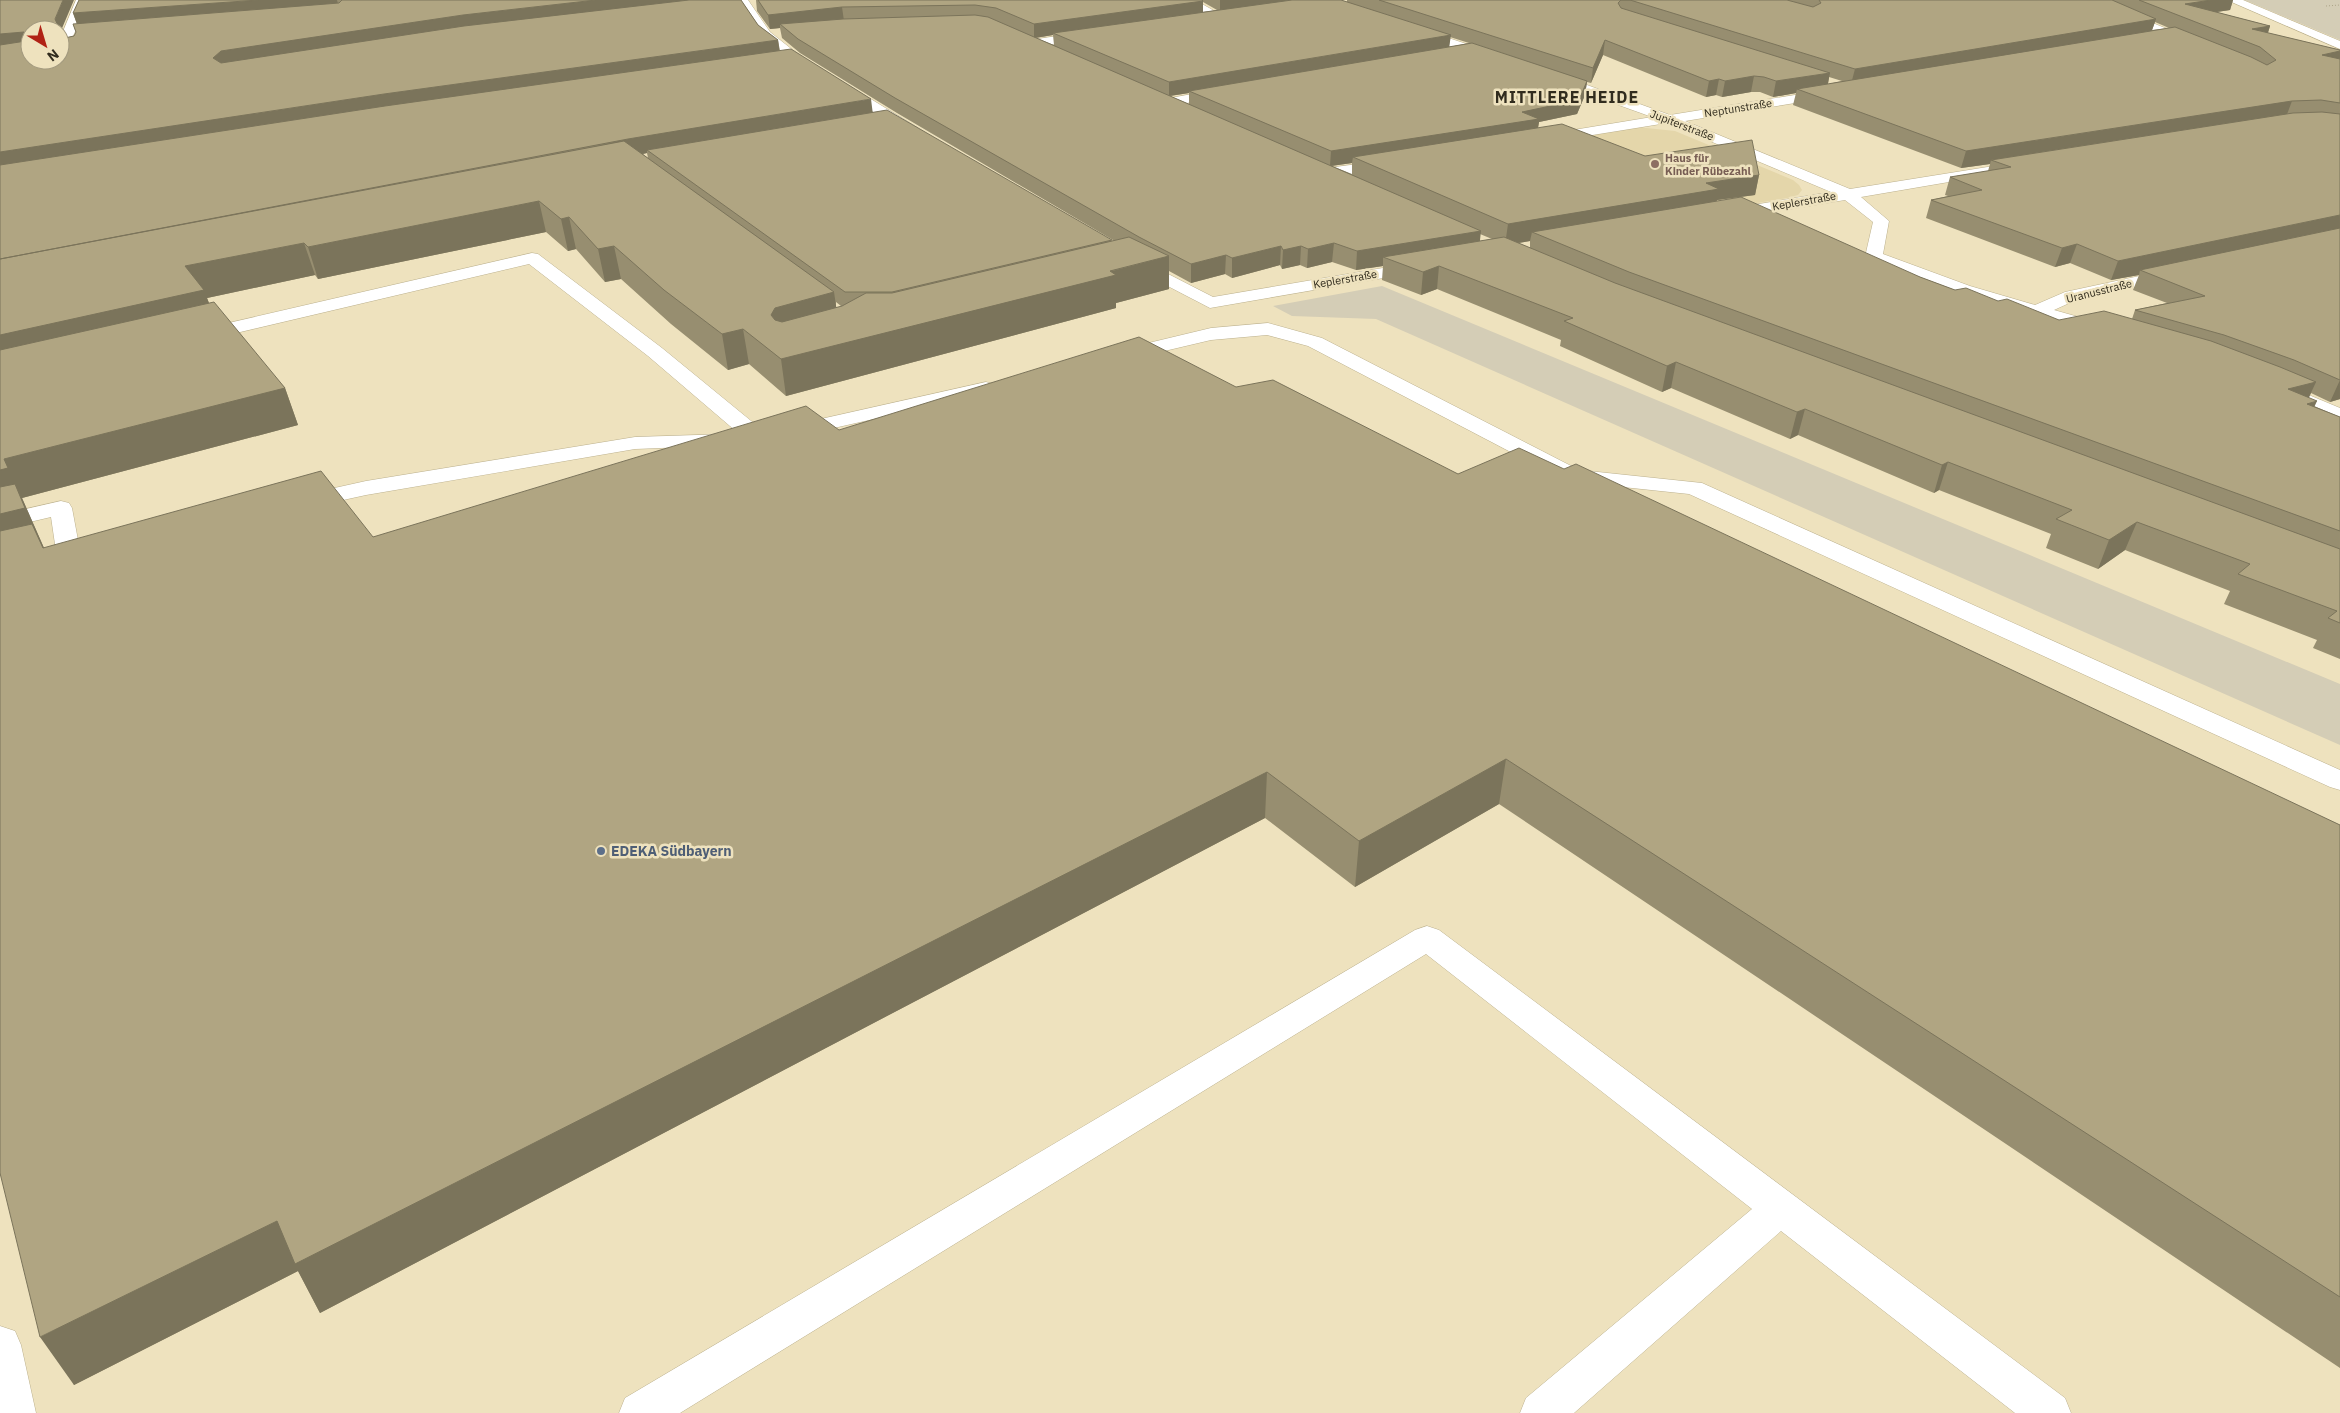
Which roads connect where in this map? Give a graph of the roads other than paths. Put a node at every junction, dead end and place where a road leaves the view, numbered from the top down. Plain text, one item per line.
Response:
1 (1187, 0) edge
2 (2086, 0) edge
3 (2233, 0) edge
4 (80, 3) edge
5 (745, 3) edge
6 (96, 5) edge
7 (1200, 20) edge
8 (1400, 26) edge
9 (785, 33) edge
10 (1106, 33) edge
11 (766, 35) junction
12 (2171, 36) junction
13 (1015, 37) edge
14 (2143, 41) edge
15 (1030, 44) junction
16 (2340, 45) edge
17 (74, 47) edge
18 (1474, 50) junction
19 (2206, 50) edge
20 (1058, 55) edge
21 (1445, 55) edge
22 (795, 58) junction
23 (775, 60) edge
24 (1501, 60) edge
25 (1538, 72) edge
26 (1824, 82) edge
27 (1242, 90) edge
28 (1192, 114) edge
29 (891, 118) junction
30 (1669, 119) junction
31 (871, 121) edge
32 (924, 137) edge
33 (1532, 141) edge
34 (1406, 161) edge
35 (2042, 162) edge
36 (1354, 185) edge
37 (1846, 193) junction
38 (1756, 209) junction
39 (1717, 216) edge
40 (1783, 220) edge
41 (1856, 250) edge
42 (1874, 257) junction
43 (1126, 260) edge
44 (1434, 264) edge
45 (2186, 271) edge
46 (2036, 312) junction
47 (2121, 335) edge
48 (184, 339) edge
49 (1100, 360) edge
50 (1003, 384) edge
51 (2268, 384) edge
52 (2340, 416) edge
53 (759, 439) junction
54 (279, 506) edge
55 (0, 522) edge
56 (68, 551) edge
57 (2340, 781) edge
58 (1782, 1207) junction
59 (0, 1345) edge
60 (14, 1413) edge
61 (641, 1413) edge
62 (1542, 1413) edge
63 (2049, 1413) edge

1 - 7 street
2 - 12 street
3 - 16 street
4 - 6 street
4 - 17 street
5 - 11 street
8 - 18 street
9 - 11 street
10 - 15 street
11 - 22 street
12 - 14 street
12 - 19 street
13 - 15 street
15 - 20 street
18 - 21 street
18 - 24 street
22 - 23 street
22 - 29 street
25 - 30 street, Jupiterstraße
26 - 30 street, Neptunstraße
27 - 28 street
29 - 31 street
29 - 32 street
30 - 33 street, Neptunstraße
30 - 37 street, Jupiterstraße
34 - 36 street
35 - 37 street, Keplerstraße
37 - 38 street, Keplerstraße
37 - 42 street, Jupiterstraße
38 - 39 street, Keplerstraße
38 - 40 street
41 - 42 street
42 - 46 street
43 - 44 street, Keplerstraße
45 - 46 street, Uranusstraße
46 - 47 street
48 - 53 street
49 - 57 street
50 - 53 street
51 - 52 street
53 - 54 street
55 - 56 street
58 - 61 street
58 - 62 street
58 - 63 street
59 - 60 street

